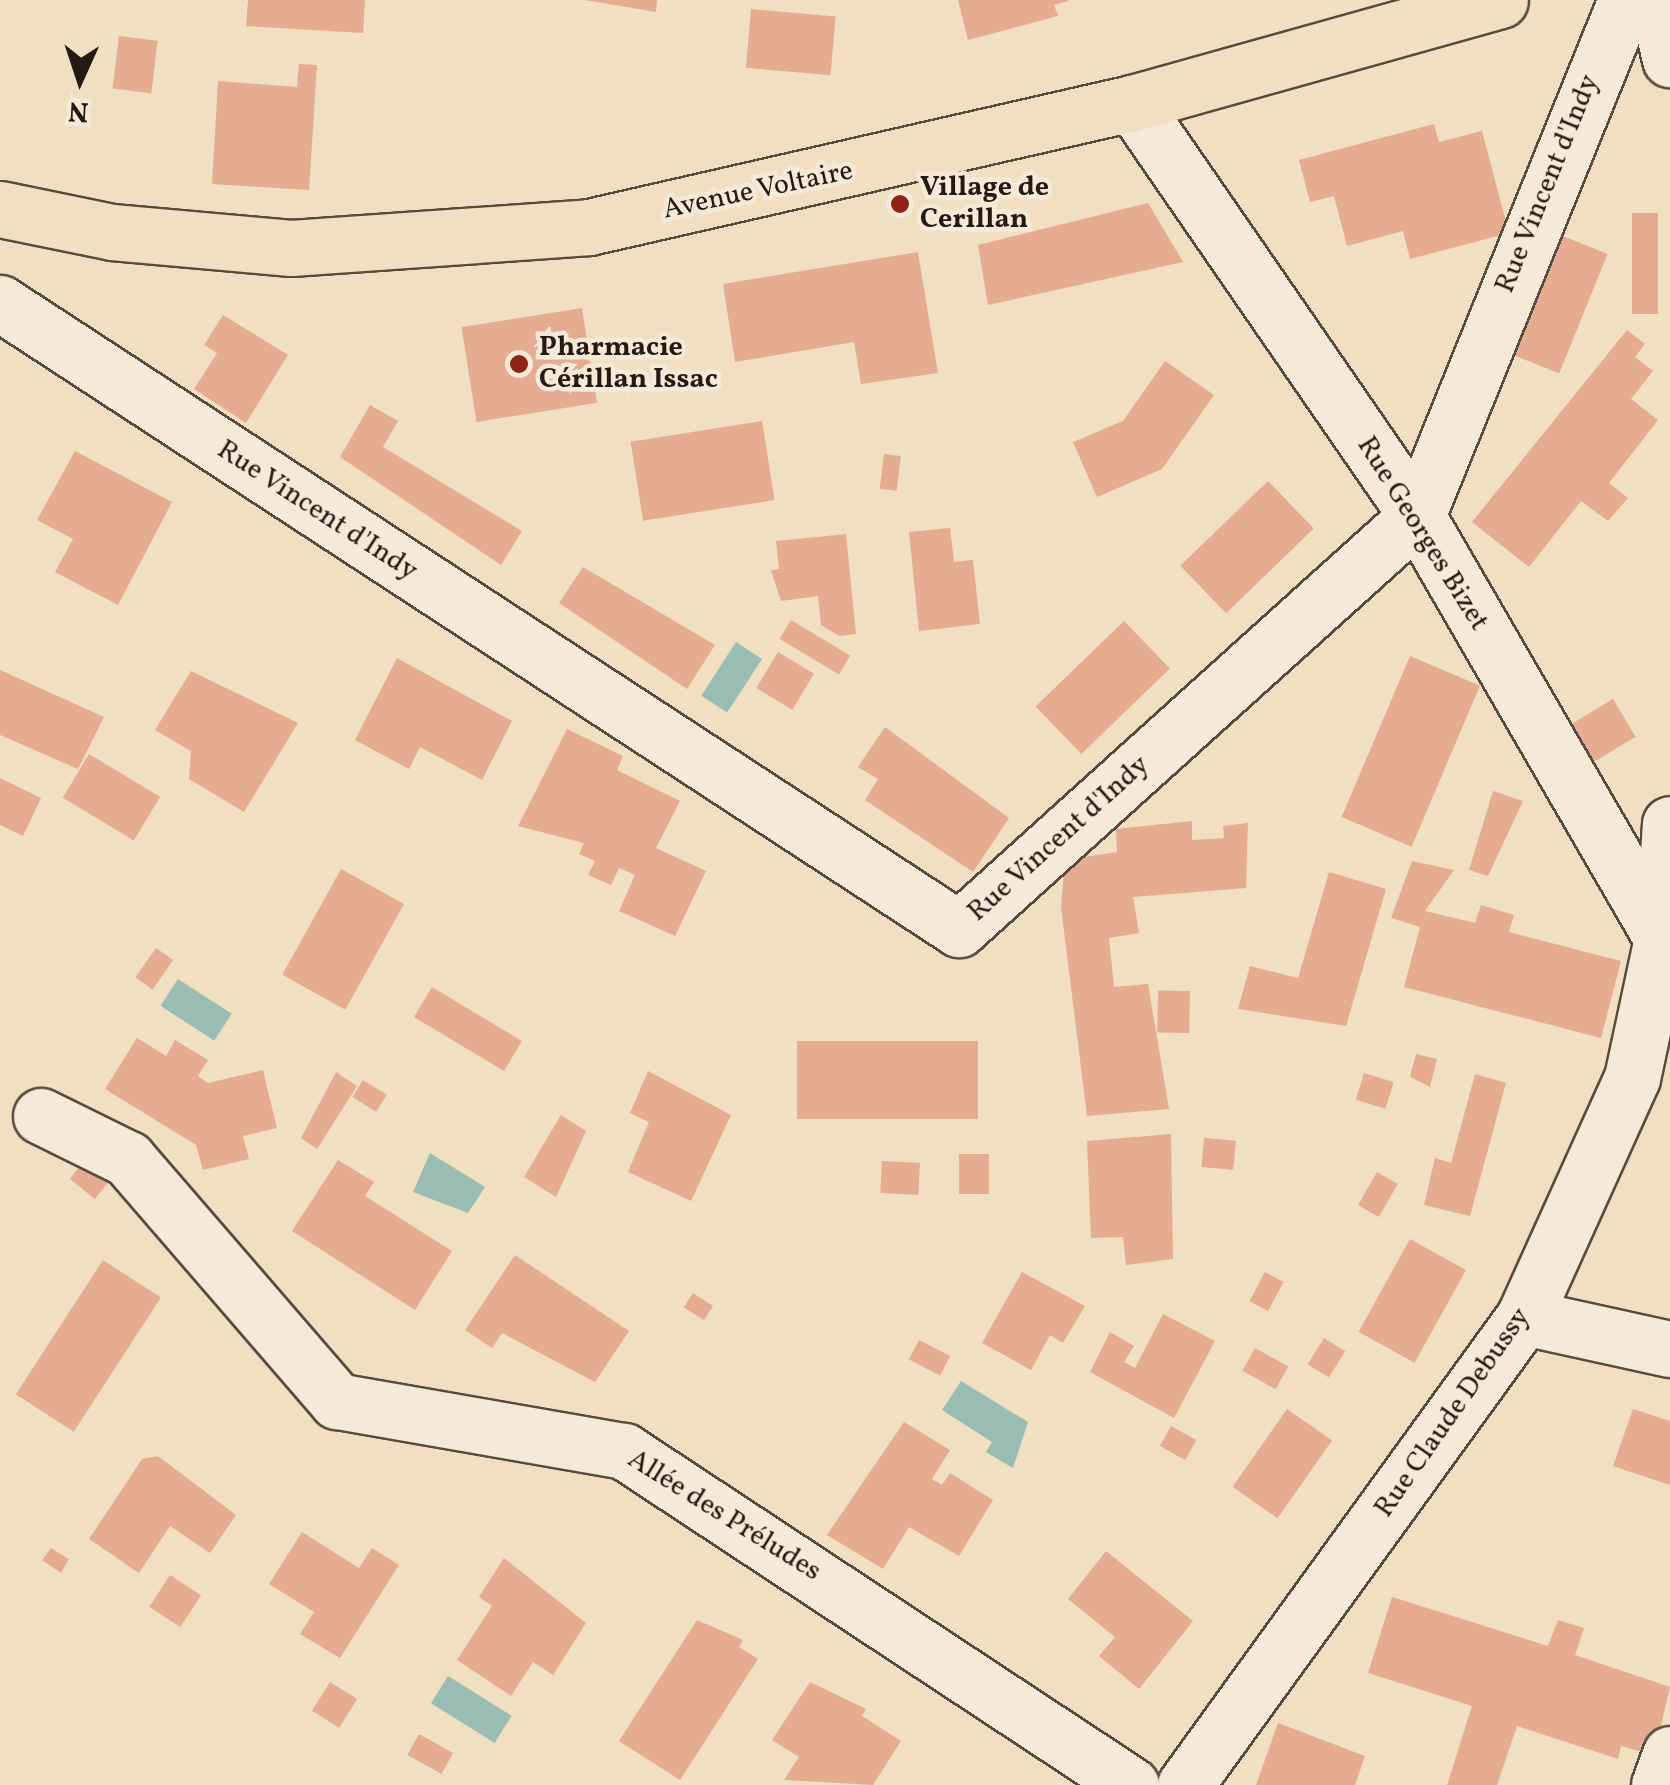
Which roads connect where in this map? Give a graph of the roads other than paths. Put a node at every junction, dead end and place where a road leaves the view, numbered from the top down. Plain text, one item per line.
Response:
1 (1500, 0) edge
2 (1626, 0) edge
3 (1656, 0) edge
4 (1670, 58) edge
5 (1132, 104) junction
6 (0, 210) edge
7 (0, 303) edge
8 (1416, 516) junction
9 (1670, 824) edge
10 (1666, 960) edge
11 (41, 1116) dead end
12 (1524, 1317) junction
13 (1670, 1349) edge
14 (1670, 1754) edge
15 (1131, 1785) edge
16 (1185, 1785) edge
17 (1659, 1785) edge

1 - 5 main road, Avenue Voltaire
2 - 8 street, Rue Vincent d'Indy
3 - 4 street
5 - 6 main road, Avenue Voltaire
5 - 8 street, Rue Georges Bizet
7 - 8 street, Rue Vincent d'Indy
8 - 10 street, Rue Georges Bizet
9 - 10 street, Rue Claude Debussy
10 - 12 street, Rue Claude Debussy
11 - 15 street, Allée des Préludes
12 - 13 street
12 - 16 street, Rue Claude Debussy
14 - 17 street

